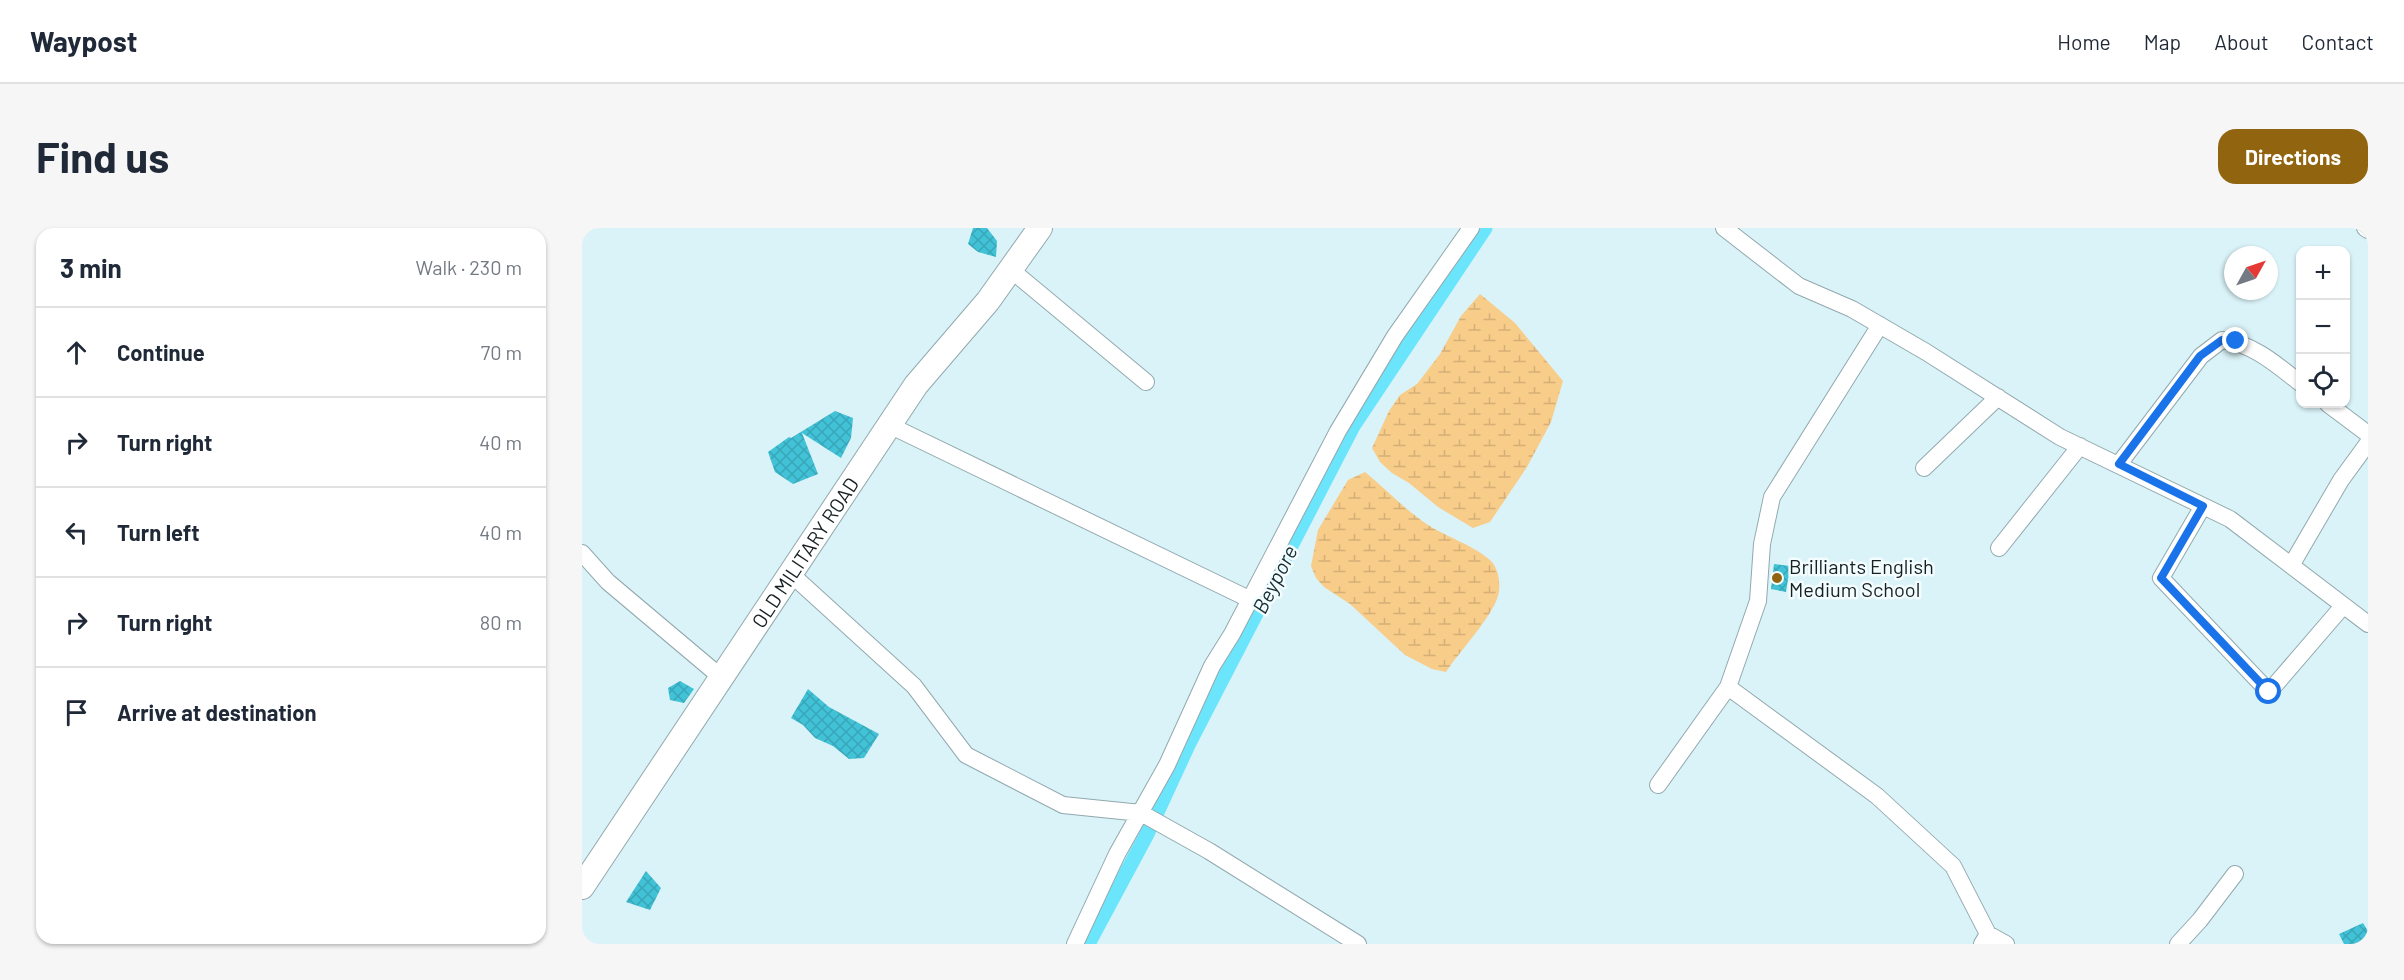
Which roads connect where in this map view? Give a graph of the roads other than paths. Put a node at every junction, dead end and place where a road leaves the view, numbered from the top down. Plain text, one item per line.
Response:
1 (1040, 228) edge
2 (1471, 228) edge
3 (1724, 228) edge
4 (1010, 269) junction
5 (1880, 325) junction
6 (2296, 379) edge
7 (1146, 382) dead end
8 (1998, 396) junction
9 (2333, 408) edge
10 (889, 425) junction
11 (2368, 434) edge
12 (2368, 443) edge
13 (2080, 446) junction
14 (2119, 464) junction
15 (1923, 468) dead end
16 (2203, 506) junction
17 (1999, 548) dead end
18 (582, 553) edge
19 (2292, 564) junction
20 (791, 574) junction
21 (1249, 600) junction
22 (2343, 606) junction
23 (2368, 624) edge
24 (722, 678) junction
25 (1728, 687) junction
26 (1658, 785) dead end
27 (1141, 813) junction
28 (2235, 874) dead end
29 (582, 887) edge
30 (1985, 939) edge
31 (1075, 944) edge
32 (1358, 944) edge
33 (2006, 944) edge
34 (2178, 944) edge

1 - 4 main road, OLD MILITARY ROAD
2 - 21 street
3 - 5 street
4 - 7 street
4 - 10 main road, OLD MILITARY ROAD
5 - 8 street
5 - 25 street
6 - 14 street
8 - 13 street
8 - 15 street
9 - 11 street
10 - 20 main road, OLD MILITARY ROAD
10 - 21 street
12 - 19 street
13 - 14 street
13 - 17 street
14 - 16 street
16 - 19 street
16 - 22 street
18 - 24 street
19 - 22 street
20 - 24 main road, OLD MILITARY ROAD
20 - 27 street
21 - 27 street
22 - 23 street
24 - 29 main road, OLD MILITARY ROAD
25 - 26 street
25 - 30 street
27 - 31 street
27 - 32 street
28 - 34 street
30 - 33 street

